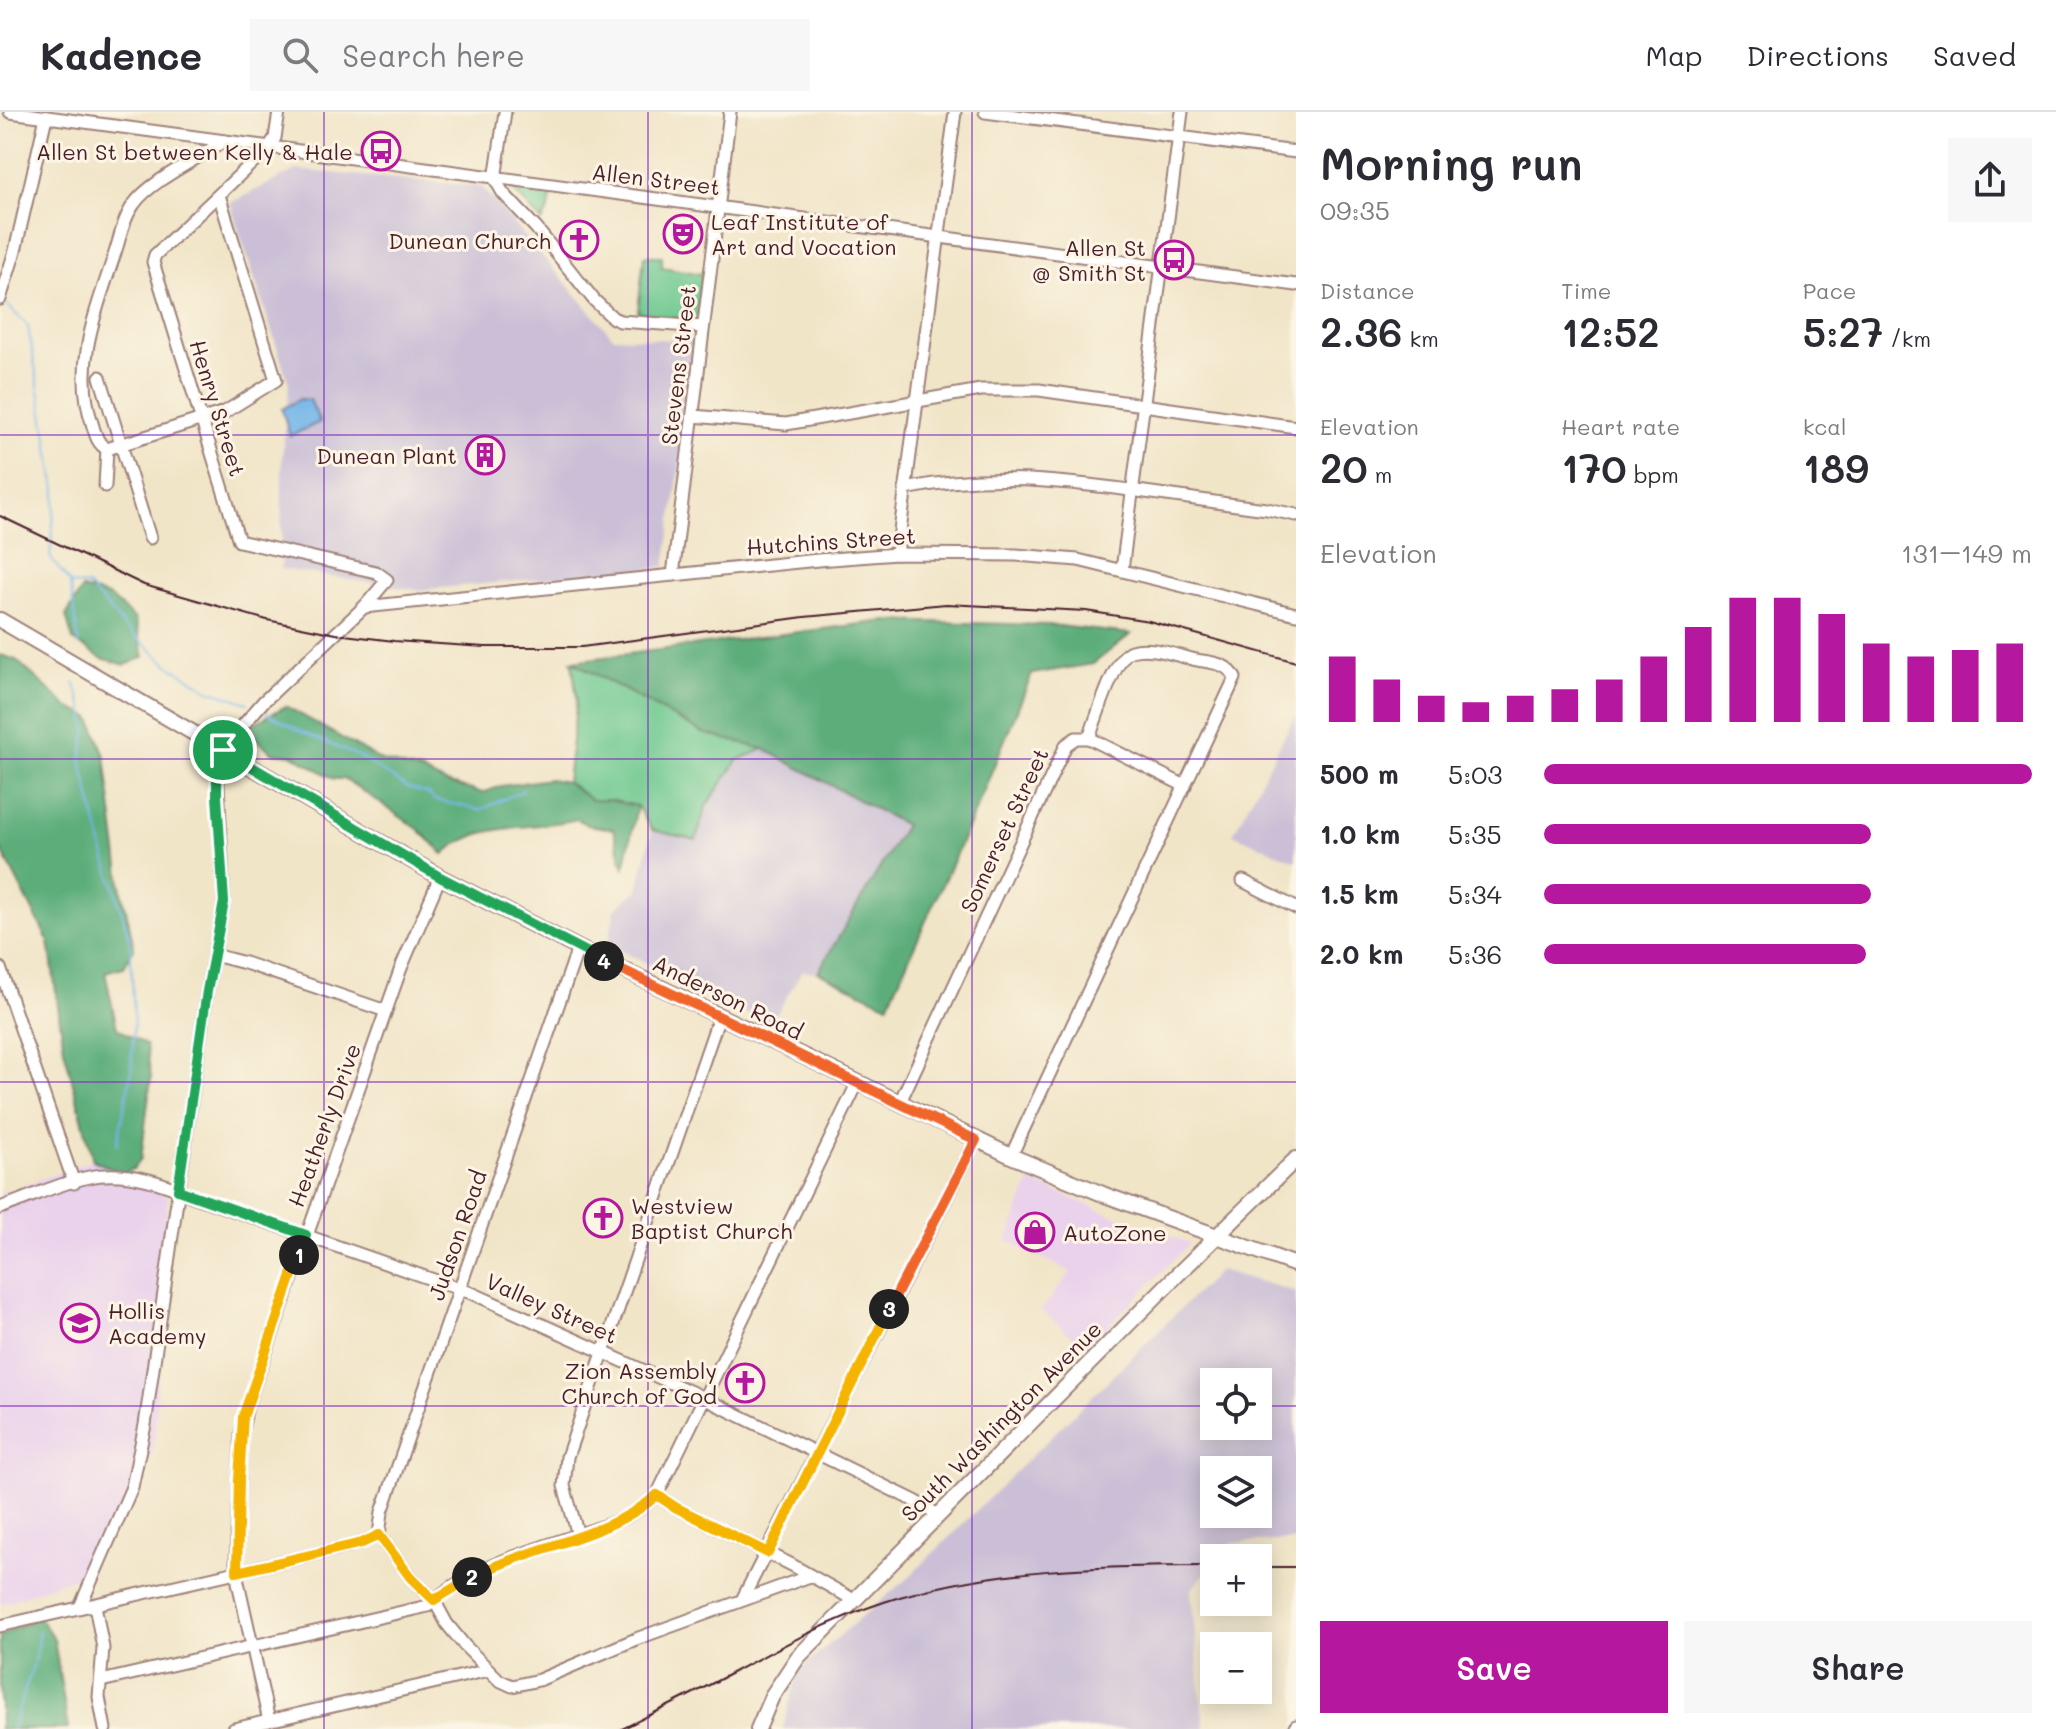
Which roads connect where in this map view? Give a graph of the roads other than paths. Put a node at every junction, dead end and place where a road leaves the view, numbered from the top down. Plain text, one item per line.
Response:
1 (10, 112) edge
2 (279, 112) edge
3 (505, 112) edge
4 (730, 112) edge
5 (955, 112) edge
6 (985, 112) edge
7 (1182, 112) edge
8 (46, 117) junction
9 (1179, 138) junction
10 (224, 141) junction
11 (269, 147) junction
12 (1296, 152) edge
13 (495, 179) junction
14 (219, 195) junction
15 (718, 207) junction
16 (938, 237) junction
17 (1162, 267) junction
18 (1296, 285) edge
19 (0, 299) edge
20 (703, 327) junction
21 (100, 377) dead end
22 (917, 401) junction
23 (1144, 404) junction
24 (693, 416) junction
25 (201, 419) junction
26 (1296, 427) edge
27 (122, 445) junction
28 (107, 449) junction
29 (105, 486) dead end
30 (905, 489) junction
31 (1132, 491) junction
32 (1296, 515) edge
33 (150, 538) dead end
34 (897, 554) junction
35 (1122, 570) junction
36 (673, 575) junction
37 (364, 607) junction
38 (1296, 614) edge
39 (0, 620) edge
40 (1089, 738) junction
41 (223, 750) junction
42 (1185, 786) junction
43 (440, 877) junction
44 (1243, 881) dead end
45 (1296, 908) edge
46 (578, 948) junction
47 (214, 955) junction
48 (0, 968) edge
49 (386, 1011) junction
50 (719, 1017) junction
51 (857, 1084) junction
52 (899, 1104) junction
53 (976, 1140) junction
54 (1011, 1156) junction
55 (1296, 1159) edge
56 (74, 1183) junction
57 (178, 1190) junction
58 (1, 1207) edge
59 (306, 1235) junction
60 (1217, 1236) junction
61 (1296, 1265) edge
62 (460, 1289) junction
63 (603, 1354) junction
64 (703, 1398) junction
65 (818, 1455) junction
66 (657, 1495) junction
67 (938, 1515) junction
68 (379, 1535) junction
69 (578, 1535) junction
70 (768, 1553) junction
71 (237, 1572) junction
72 (810, 1576) junction
73 (743, 1598) junction
74 (434, 1600) junction
75 (854, 1600) junction
76 (95, 1605) junction
77 (80, 1607) junction
78 (0, 1626) edge
79 (252, 1646) junction
80 (489, 1670) junction
81 (101, 1681) junction
82 (269, 1721) junction
83 (105, 1729) edge
84 (234, 1729) edge
85 (758, 1729) edge

1 - 8 street, Allen Street
2 - 11 street
3 - 13 street
4 - 15 street, Stevens Street
5 - 16 street
6 - 9 street
7 - 9 street
8 - 10 street, Allen Street
8 - 19 street
9 - 12 street
9 - 17 street
10 - 11 street, Allen Street
10 - 28 street
11 - 13 street, Allen Street
11 - 14 street, Henry Street
13 - 15 street, Allen Street
13 - 20 street
14 - 25 street, Henry Street
14 - 25 street
15 - 16 street, Allen Street
15 - 20 street, Stevens Street
16 - 17 street, Allen Street
16 - 22 street
17 - 18 street, Allen Street
17 - 23 street
20 - 24 street, Stevens Street
21 - 27 street
22 - 23 street
22 - 24 street
22 - 30 street
23 - 26 street
23 - 31 street
24 - 36 street, Stevens Street
25 - 27 street
25 - 37 street, Henry Street
27 - 28 street
27 - 33 street
28 - 29 street
30 - 31 street
30 - 34 street
31 - 32 street
31 - 35 street
34 - 35 street, Hutchins Street
34 - 36 street, Hutchins Street
35 - 38 street, Hutchins Street
36 - 37 street, Hutchins Street
37 - 41 street
39 - 41 main road, Anderson Road
40 - 42 street
40 - 42 street
40 - 52 street, Somerset Street
41 - 43 main road, Anderson Road
41 - 47 street
42 - 54 street
43 - 46 main road, Anderson Road
43 - 49 street, Heatherly Drive
44 - 45 street
46 - 50 main road, Anderson Road
46 - 62 street, Judson Road
47 - 49 street
47 - 57 street
48 - 56 street
49 - 59 street, Heatherly Drive
50 - 51 main road, Anderson Road
50 - 63 street
51 - 52 main road, Anderson Road
51 - 64 street
52 - 53 main road, Anderson Road
53 - 54 main road, Anderson Road
53 - 65 street
54 - 60 main road, Anderson Road
55 - 60 main road, South Washington Avenue
56 - 57 street, Valley Street
56 - 58 street, Valley Street
57 - 59 street, Valley Street
57 - 77 street
59 - 62 street, Valley Street
59 - 71 street, Heatherly Drive
60 - 61 main road, Anderson Road
60 - 67 main road, South Washington Avenue
62 - 63 street, Valley Street
62 - 68 street, Judson Road
63 - 64 street, Valley Street
63 - 69 street
64 - 65 street, Valley Street
64 - 66 street
65 - 67 street, Valley Street
65 - 70 street
66 - 69 street
66 - 70 street
67 - 75 main road, South Washington Avenue
68 - 71 street
68 - 74 street
69 - 74 street
70 - 72 street
70 - 73 street
71 - 76 street
71 - 79 street, Heatherly Drive
72 - 73 street
72 - 75 street
73 - 80 street
74 - 79 street
74 - 80 street
75 - 85 main road, South Washington Avenue
76 - 77 street
76 - 81 street
77 - 78 street
79 - 81 street
79 - 82 street, Heatherly Drive
80 - 82 street
81 - 83 street
82 - 84 street

